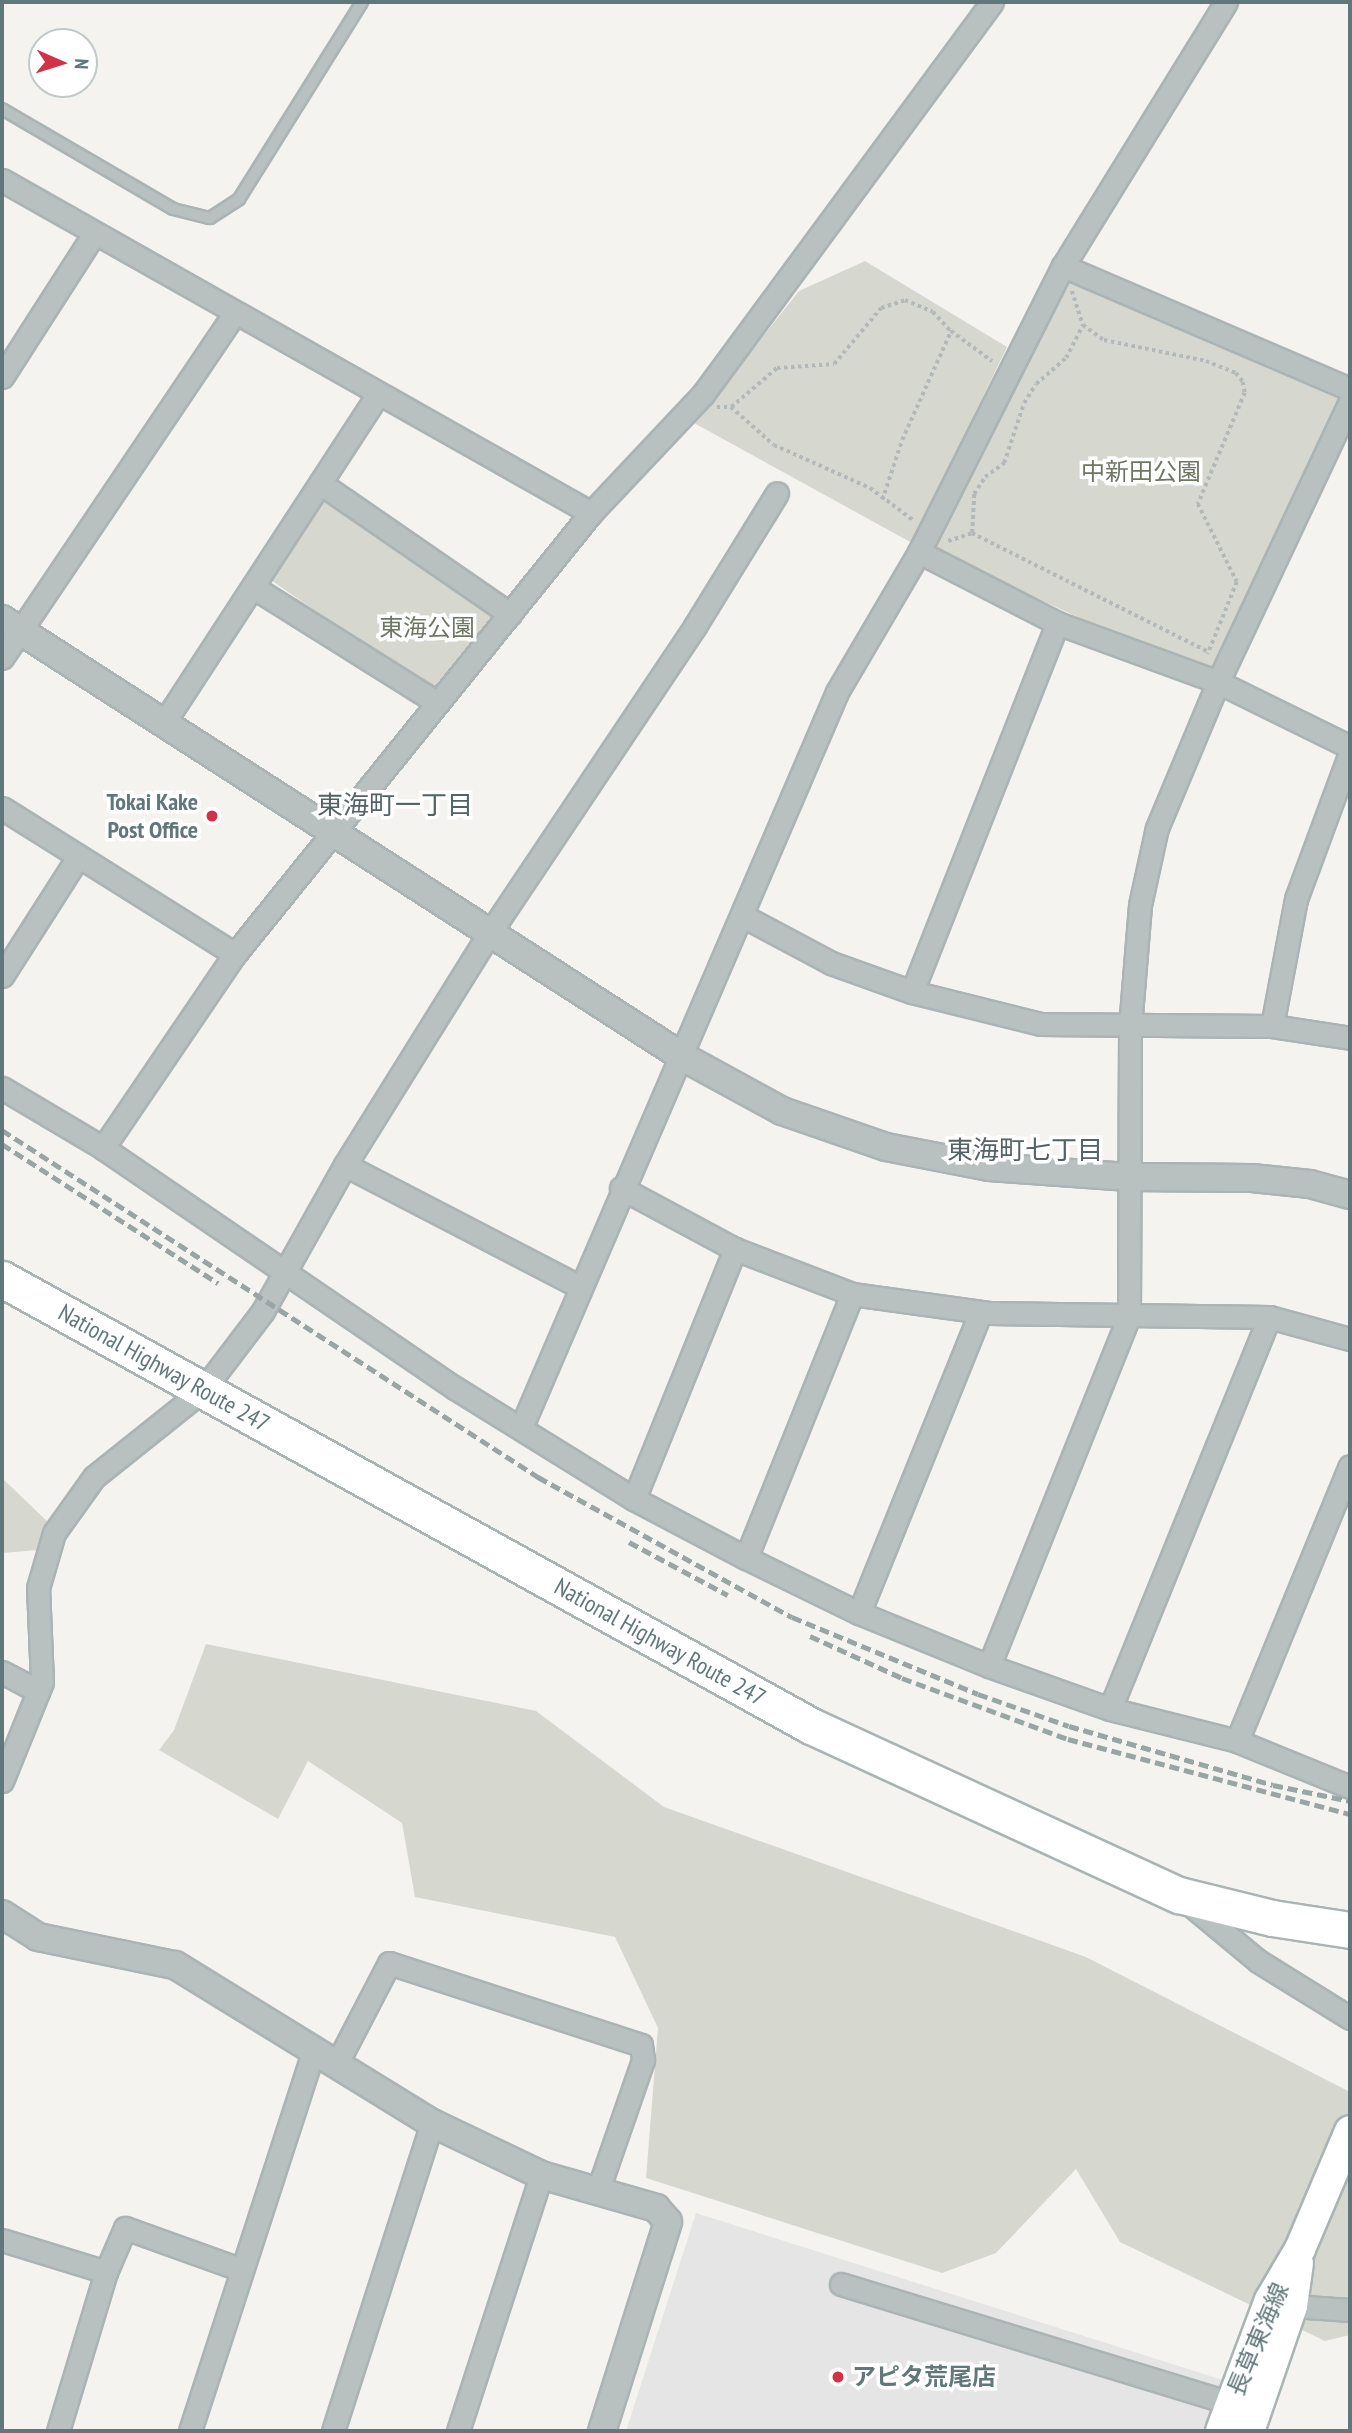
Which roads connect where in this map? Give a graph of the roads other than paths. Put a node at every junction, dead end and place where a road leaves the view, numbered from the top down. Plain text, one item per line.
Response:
1 (362, 2) edge
2 (992, 2) edge
3 (1226, 2) edge
4 (2, 109) edge
5 (2, 180) edge
6 (93, 234) junction
7 (1063, 266) junction
8 (234, 314) junction
9 (2, 377) edge
10 (1350, 389) edge
11 (378, 394) junction
12 (1350, 402) edge
13 (320, 484) junction
14 (777, 493) dead end
15 (591, 513) junction
16 (919, 552) junction
17 (253, 587) junction
18 (510, 614) junction
19 (1057, 624) junction
20 (11, 625) edge
21 (2, 659) edge
22 (1218, 682) junction
23 (438, 702) junction
24 (163, 724) junction
25 (1350, 747) edge
26 (1350, 753) edge
27 (2, 808) edge
28 (331, 833) junction
29 (78, 857) junction
30 (743, 916) junction
31 (489, 934) junction
32 (235, 954) junction
33 (2, 976) edge
34 (912, 992) junction
35 (1272, 1026) junction
36 (1130, 1027) junction
37 (1350, 1038) edge
38 (683, 1057) junction
39 (2, 1088) edge
40 (103, 1148) junction
41 (345, 1165) junction
42 (1129, 1177) junction
43 (621, 1188) junction
44 (1350, 1195) edge
45 (735, 1249) junction
46 (282, 1271) junction
47 (2, 1279) edge
48 (580, 1287) junction
49 (852, 1294) junction
50 (980, 1313) junction
51 (1129, 1315) junction
52 (1269, 1317) junction
53 (1350, 1339) edge
54 (203, 1390) junction
55 (521, 1428) junction
56 (1350, 1466) edge
57 (634, 1499) junction
58 (746, 1558) junction
59 (859, 1613) junction
60 (989, 1666) junction
61 (2, 1672) edge
62 (38, 1691) junction
63 (1110, 1709) junction
64 (1237, 1741) junction
65 (2, 1781) edge
66 (1350, 1787) edge
67 (1178, 1895) junction
68 (2, 1916) edge
69 (1350, 1930) edge
70 (1350, 2018) edge
71 (313, 2052) junction
72 (336, 2065) junction
73 (432, 2123) junction
74 (1350, 2131) edge
75 (541, 2175) junction
76 (598, 2190) junction
77 (2, 2242) edge
78 (1300, 2249) junction
79 (242, 2270) junction
80 (106, 2272) junction
81 (841, 2284) dead end
82 (1292, 2306) junction
83 (1350, 2311) edge
84 (1231, 2403) junction
85 (58, 2431) edge
86 (190, 2431) edge
87 (333, 2431) edge
88 (458, 2431) edge
89 (602, 2431) edge
90 (1221, 2431) edge
91 (1249, 2431) edge

1 - 4 lane
2 - 15 street
3 - 7 street
5 - 6 street
6 - 8 street
6 - 9 street
7 - 10 street
7 - 16 street
8 - 11 street
8 - 20 street
11 - 13 street
11 - 15 street
12 - 22 street
13 - 17 street
13 - 18 street
14 - 31 street
15 - 18 street
16 - 19 street
16 - 30 street
17 - 23 street
17 - 24 street
18 - 23 street
19 - 22 street
19 - 34 street
20 - 21 street
20 - 24 street
22 - 25 street
22 - 36 street
23 - 28 street
24 - 28 street
26 - 35 street
27 - 29 street
28 - 31 street
28 - 32 street
29 - 32 street
29 - 33 street
30 - 34 street
30 - 38 street
31 - 38 street
31 - 41 street
32 - 40 street
34 - 36 street
35 - 36 street
35 - 37 street
36 - 42 street
38 - 42 street
38 - 43 street
39 - 40 street
40 - 46 street
41 - 46 street
41 - 48 street
42 - 44 street
42 - 51 street
43 - 45 street
43 - 48 street
45 - 49 street
45 - 57 street
46 - 54 street
46 - 55 street
47 - 54 highway, National Highway Route 247
48 - 55 street
49 - 50 street
49 - 58 street
50 - 51 street
50 - 59 street
51 - 52 street
51 - 60 street
52 - 53 street
52 - 63 street
54 - 62 street
54 - 67 highway, National Highway Route 247
55 - 57 street
56 - 64 street
57 - 58 street
58 - 59 street
59 - 60 street
60 - 63 street
61 - 62 street
62 - 65 street
63 - 64 street
64 - 66 street
67 - 69 highway, National Highway Route 247
67 - 70 street
68 - 71 street
71 - 72 street
71 - 79 street
72 - 73 street
72 - 76 street
73 - 75 street
73 - 87 street
74 - 78 main road, 長草東海線
75 - 76 street
75 - 88 street
76 - 89 street
77 - 80 street
78 - 82 main road, 長草東海線
78 - 84 main road, 長草東海線
79 - 80 street
79 - 86 street
80 - 85 street
81 - 84 street
82 - 83 street
82 - 91 main road, 長草東海線
84 - 90 main road, 長草東海線

